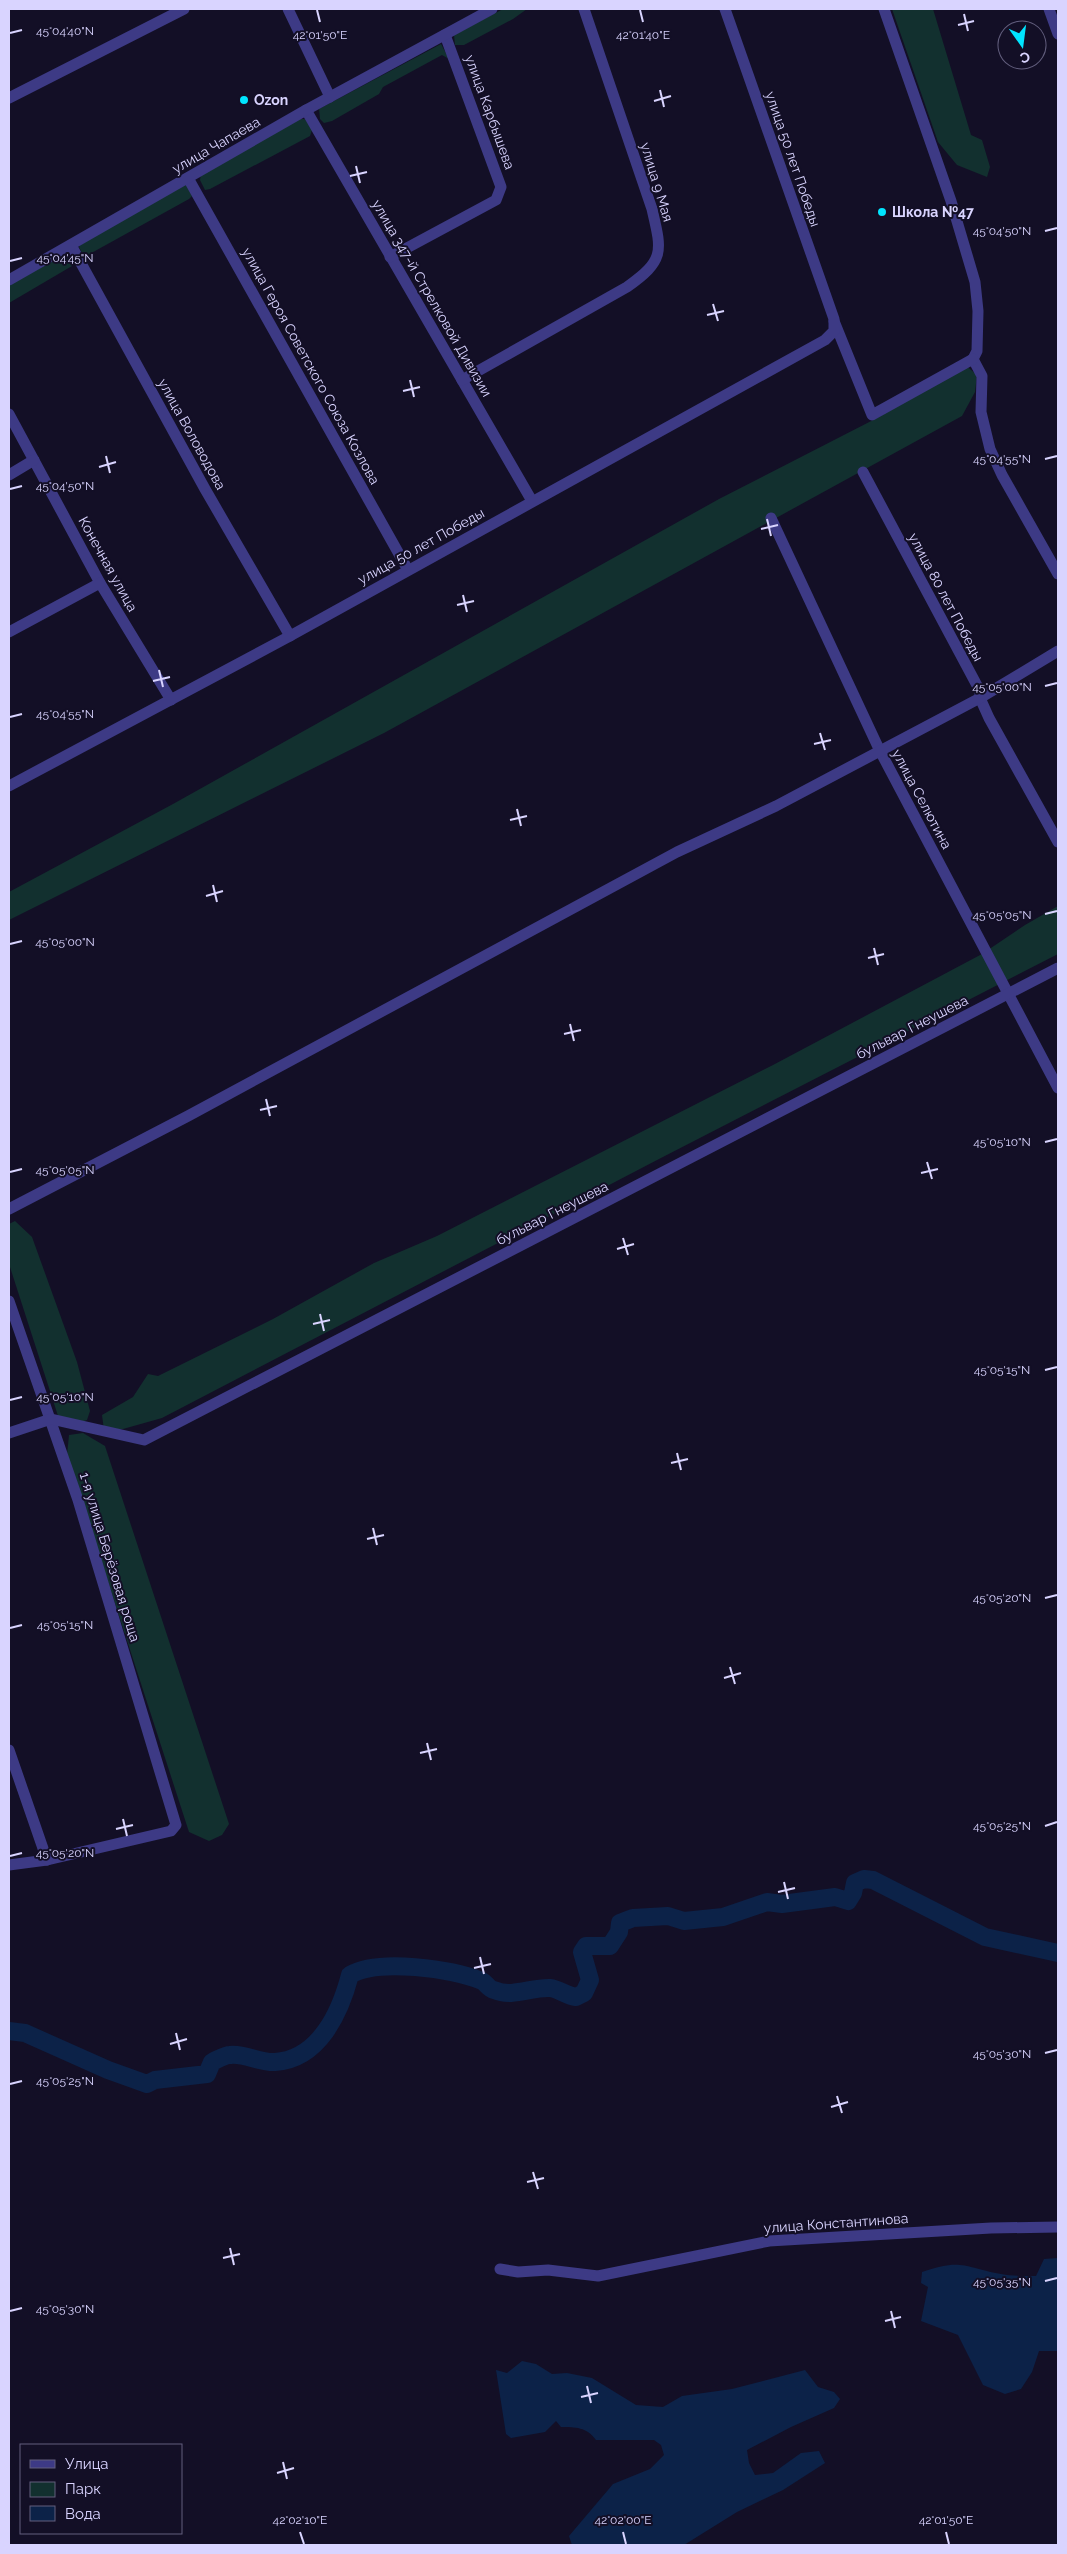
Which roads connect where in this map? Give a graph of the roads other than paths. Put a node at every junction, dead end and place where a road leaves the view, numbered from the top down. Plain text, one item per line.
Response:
1 (184, 9) edge
2 (288, 9) edge
3 (492, 9) edge
4 (584, 9) edge
5 (725, 9) edge
6 (884, 9) edge
7 (1049, 9) edge
8 (445, 34) junction
9 (1058, 34) edge
10 (330, 97) junction
11 (9, 98) edge
12 (306, 110) junction
13 (188, 178) junction
14 (71, 245) junction
15 (390, 257) junction
16 (9, 280) edge
17 (834, 319) junction
18 (973, 359) junction
19 (462, 380) junction
20 (9, 414) edge
21 (34, 460) junction
22 (862, 472) dead end
23 (9, 475) edge
24 (532, 501) junction
25 (771, 518) dead end
26 (408, 570) junction
27 (1058, 574) edge
28 (100, 582) junction
29 (9, 632) edge
30 (290, 636) junction
31 (1058, 651) edge
32 (980, 698) junction
33 (170, 700) junction
34 (879, 749) junction
35 (9, 786) edge
36 (1058, 842) edge
37 (1058, 968) edge
38 (1009, 994) junction
39 (1058, 1088) edge
40 (9, 1209) edge
41 (9, 1301) edge
42 (52, 1419) junction
43 (9, 1433) edge
44 (9, 1750) edge
45 (47, 1860) junction
46 (9, 1865) edge
47 (1058, 2227) edge
48 (500, 2269) dead end

1 - 11 street
2 - 10 street
3 - 8 street, улица Чапаева
4 - 19 street, улица 9 Мая
5 - 17 street, улица 50 лет Победы
6 - 18 street
7 - 9 street
8 - 10 street, улица Чапаева
8 - 15 street, улица Карбышева
10 - 12 street, улица Чапаева
12 - 13 street, улица Чапаева
12 - 15 street, улица 347-й Стрелковой Дивизии
13 - 14 street, улица Чапаева
13 - 26 street, улица Героя Советского Союза Козлова
14 - 16 street, улица Чапаева
14 - 30 street, улица Воловодова
15 - 19 street, улица 347-й Стрелковой Дивизии
17 - 18 street, улица 50 лет Победы
17 - 24 street, улица 50 лет Победы
18 - 27 street
19 - 24 street, улица 347-й Стрелковой Дивизии
20 - 21 street, Конечная улица
21 - 23 street
21 - 28 street, Конечная улица
22 - 32 street, улица 80 лет Победы
24 - 26 street, улица 50 лет Победы
25 - 34 street, улица Селютина
26 - 30 street, улица 50 лет Победы
28 - 29 street
28 - 33 street, Конечная улица
30 - 33 street, улица 50 лет Победы
31 - 32 street
32 - 34 street
32 - 36 street, улица 80 лет Победы
33 - 35 street, улица 50 лет Победы
34 - 38 street, улица Селютина
34 - 40 street
37 - 38 street, бульвар Гнеушева
38 - 39 street, улица Селютина
38 - 42 street, бульвар Гнеушева
41 - 42 street, 1-я улица Берёзовая роща
42 - 43 street
42 - 45 street, 1-я улица Берёзовая роща
44 - 45 street
45 - 46 street
47 - 48 street, улица Константинова

